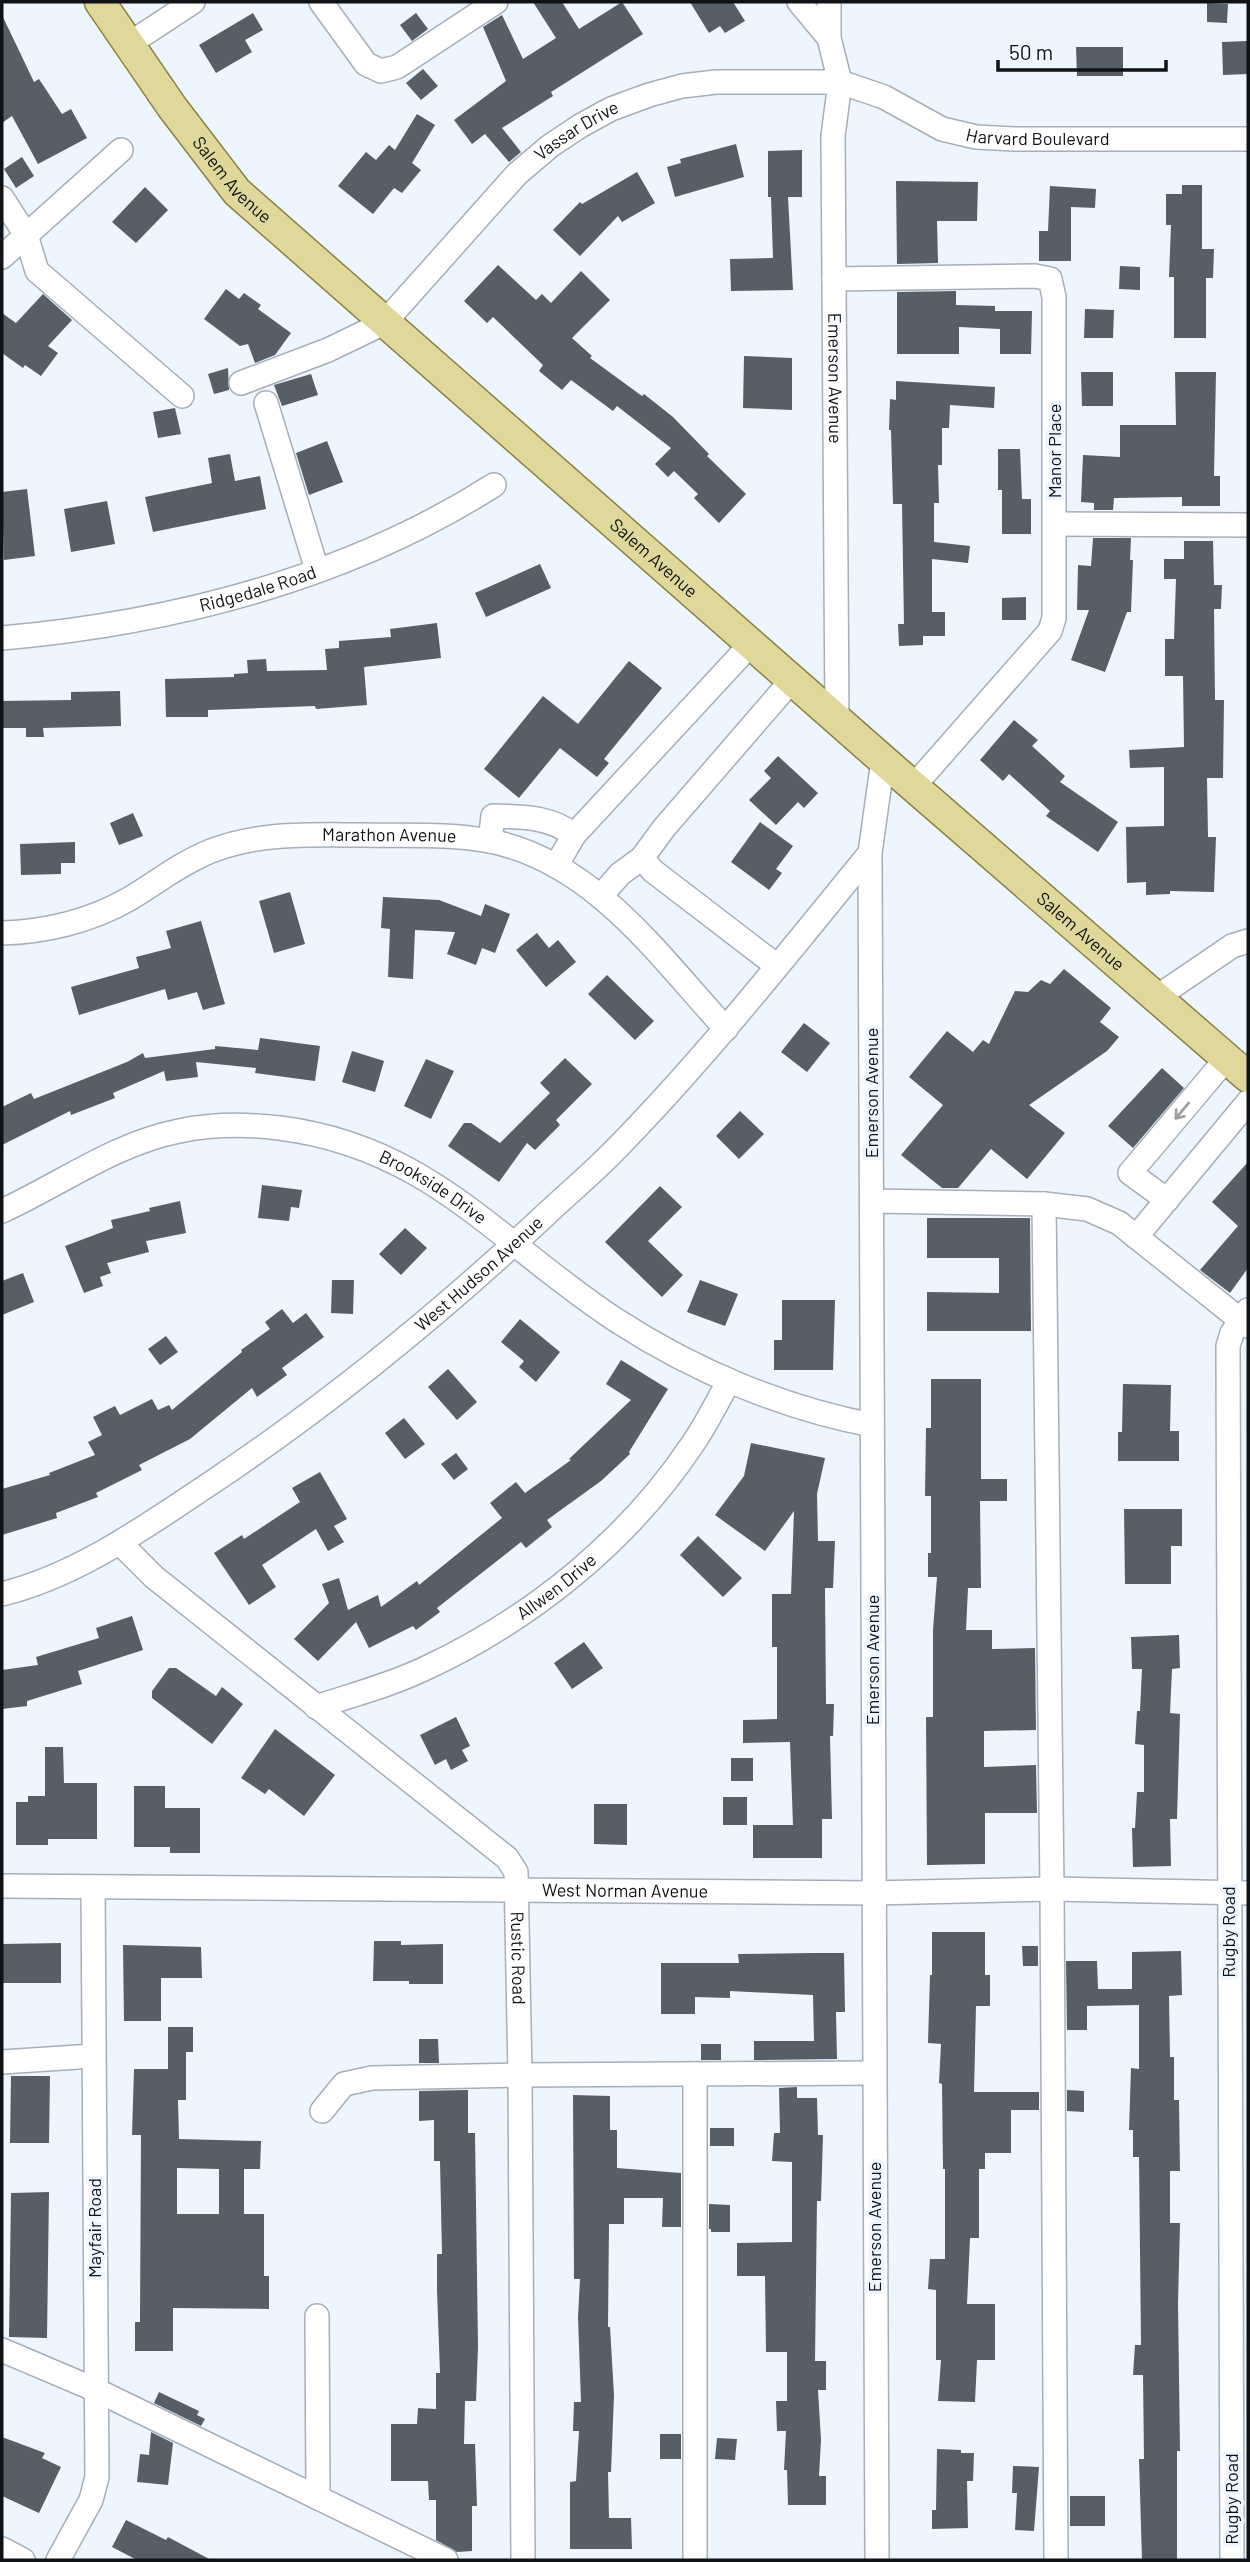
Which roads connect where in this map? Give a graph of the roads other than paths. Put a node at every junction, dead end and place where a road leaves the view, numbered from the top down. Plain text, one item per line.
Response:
1 (100, 2) edge
2 (193, 2) edge
3 (321, 2) edge
4 (496, 2) edge
5 (799, 2) edge
6 (829, 2) edge
7 (829, 38) junction
8 (129, 44) junction
9 (840, 82) junction
10 (1248, 139) edge
11 (121, 150) dead end
12 (2, 198) edge
13 (26, 235) junction
14 (2, 257) edge
15 (834, 279) junction
16 (384, 323) junction
17 (241, 383) dead end
18 (182, 396) dead end
19 (267, 403) dead end
20 (494, 485) dead end
21 (1055, 524) junction
22 (1248, 525) edge
23 (317, 570) junction
24 (2, 638) edge
25 (751, 645) junction
26 (792, 680) junction
27 (838, 720) junction
28 (883, 760) junction
29 (913, 786) junction
30 (574, 835) junction
31 (490, 841) junction
32 (870, 853) junction
33 (642, 858) junction
34 (556, 866) junction
35 (601, 896) junction
36 (2, 933) edge
37 (1248, 941) edge
38 (777, 966) junction
39 (1157, 997) junction
40 (726, 1029) junction
41 (1237, 1068) edge
42 (1248, 1102) edge
43 (872, 1200) junction
44 (1167, 1200) junction
45 (1044, 1204) junction
46 (2, 1211) edge
47 (1136, 1237) junction
48 (516, 1243) junction
49 (1246, 1318) edge
50 (729, 1381) junction
51 (872, 1425) junction
52 (120, 1544) junction
53 (2, 1594) edge
54 (316, 1707) junction
55 (2, 1886) edge
56 (93, 1887) junction
57 (1052, 1889) junction
58 (518, 1891) junction
59 (873, 1893) junction
60 (1238, 1893) edge
61 (93, 2056) junction
62 (2, 2062) edge
63 (874, 2073) junction
64 (520, 2074) junction
65 (695, 2074) junction
66 (322, 2111) dead end
67 (1239, 2159) edge
68 (317, 2316) dead end
69 (2, 2350) edge
70 (96, 2390) junction
71 (318, 2498) junction
72 (2, 2549) edge
73 (23, 2560) edge
74 (58, 2560) edge
75 (446, 2560) edge
76 (523, 2560) edge
77 (695, 2560) edge
78 (877, 2560) edge
79 (1056, 2560) edge
80 (1232, 2560) edge

1 - 8 main road, Salem Avenue
2 - 8 street
3 - 4 street
5 - 7 street
6 - 7 street
7 - 9 street, Emerson Avenue
8 - 16 main road, Salem Avenue
9 - 10 street, Harvard Boulevard
9 - 15 street, Emerson Avenue
9 - 16 street, Vassar Drive
11 - 13 street
12 - 13 street
13 - 14 street
13 - 18 street
15 - 21 street, Manor Place
15 - 27 street, Emerson Avenue
16 - 17 street
16 - 25 main road, Salem Avenue
19 - 23 street
20 - 23 street, Ridgedale Road
21 - 22 street
21 - 29 street, Manor Place
23 - 24 street, Ridgedale Road
25 - 26 main road, Salem Avenue
25 - 30 street
26 - 27 main road, Salem Avenue
26 - 33 street
27 - 28 main road, Salem Avenue
28 - 29 main road, Salem Avenue
28 - 32 street, Emerson Avenue
29 - 39 main road, Salem Avenue
30 - 31 street
30 - 34 street
31 - 34 street, Marathon Avenue
31 - 36 street, Marathon Avenue
32 - 38 street, West Hudson Avenue
32 - 43 street, Emerson Avenue
33 - 35 street
33 - 38 street
34 - 35 street, Marathon Avenue
35 - 40 street, Marathon Avenue
37 - 39 street
38 - 40 street, West Hudson Avenue
39 - 41 main road, Salem Avenue
40 - 48 street, West Hudson Avenue
41 -> 44 street
42 - 44 street
43 - 45 street
43 - 51 street, Emerson Avenue
44 - 47 street
45 - 47 street
45 - 57 street
46 - 48 street, Brookside Drive
47 - 49 street
48 - 50 street, Brookside Drive
48 - 52 street, West Hudson Avenue
49 - 60 street, Rugby Road
50 - 51 street, Brookside Drive
50 - 54 street, Allwen Drive
51 - 59 street, Emerson Avenue
52 - 53 street, West Hudson Avenue
52 - 54 street, Rustic Road
54 - 58 street, Rustic Road
55 - 56 street, West Norman Avenue
56 - 58 street, West Norman Avenue
56 - 61 street, Mayfair Road
57 - 59 street, West Norman Avenue
57 - 60 street, West Norman Avenue
57 - 79 street
58 - 59 street, West Norman Avenue
58 - 64 street, Rustic Road
59 - 63 street, Emerson Avenue
60 - 67 street, Rugby Road
61 - 62 street
61 - 70 street, Mayfair Road
63 - 65 street
63 - 78 street, Emerson Avenue
64 - 65 street
64 - 66 street
64 - 76 street, Rustic Road
65 - 77 street
67 - 80 street, Rugby Road
68 - 71 street
69 - 70 street
70 - 71 street
70 - 74 street, Mayfair Road
71 - 75 street
72 - 73 street

